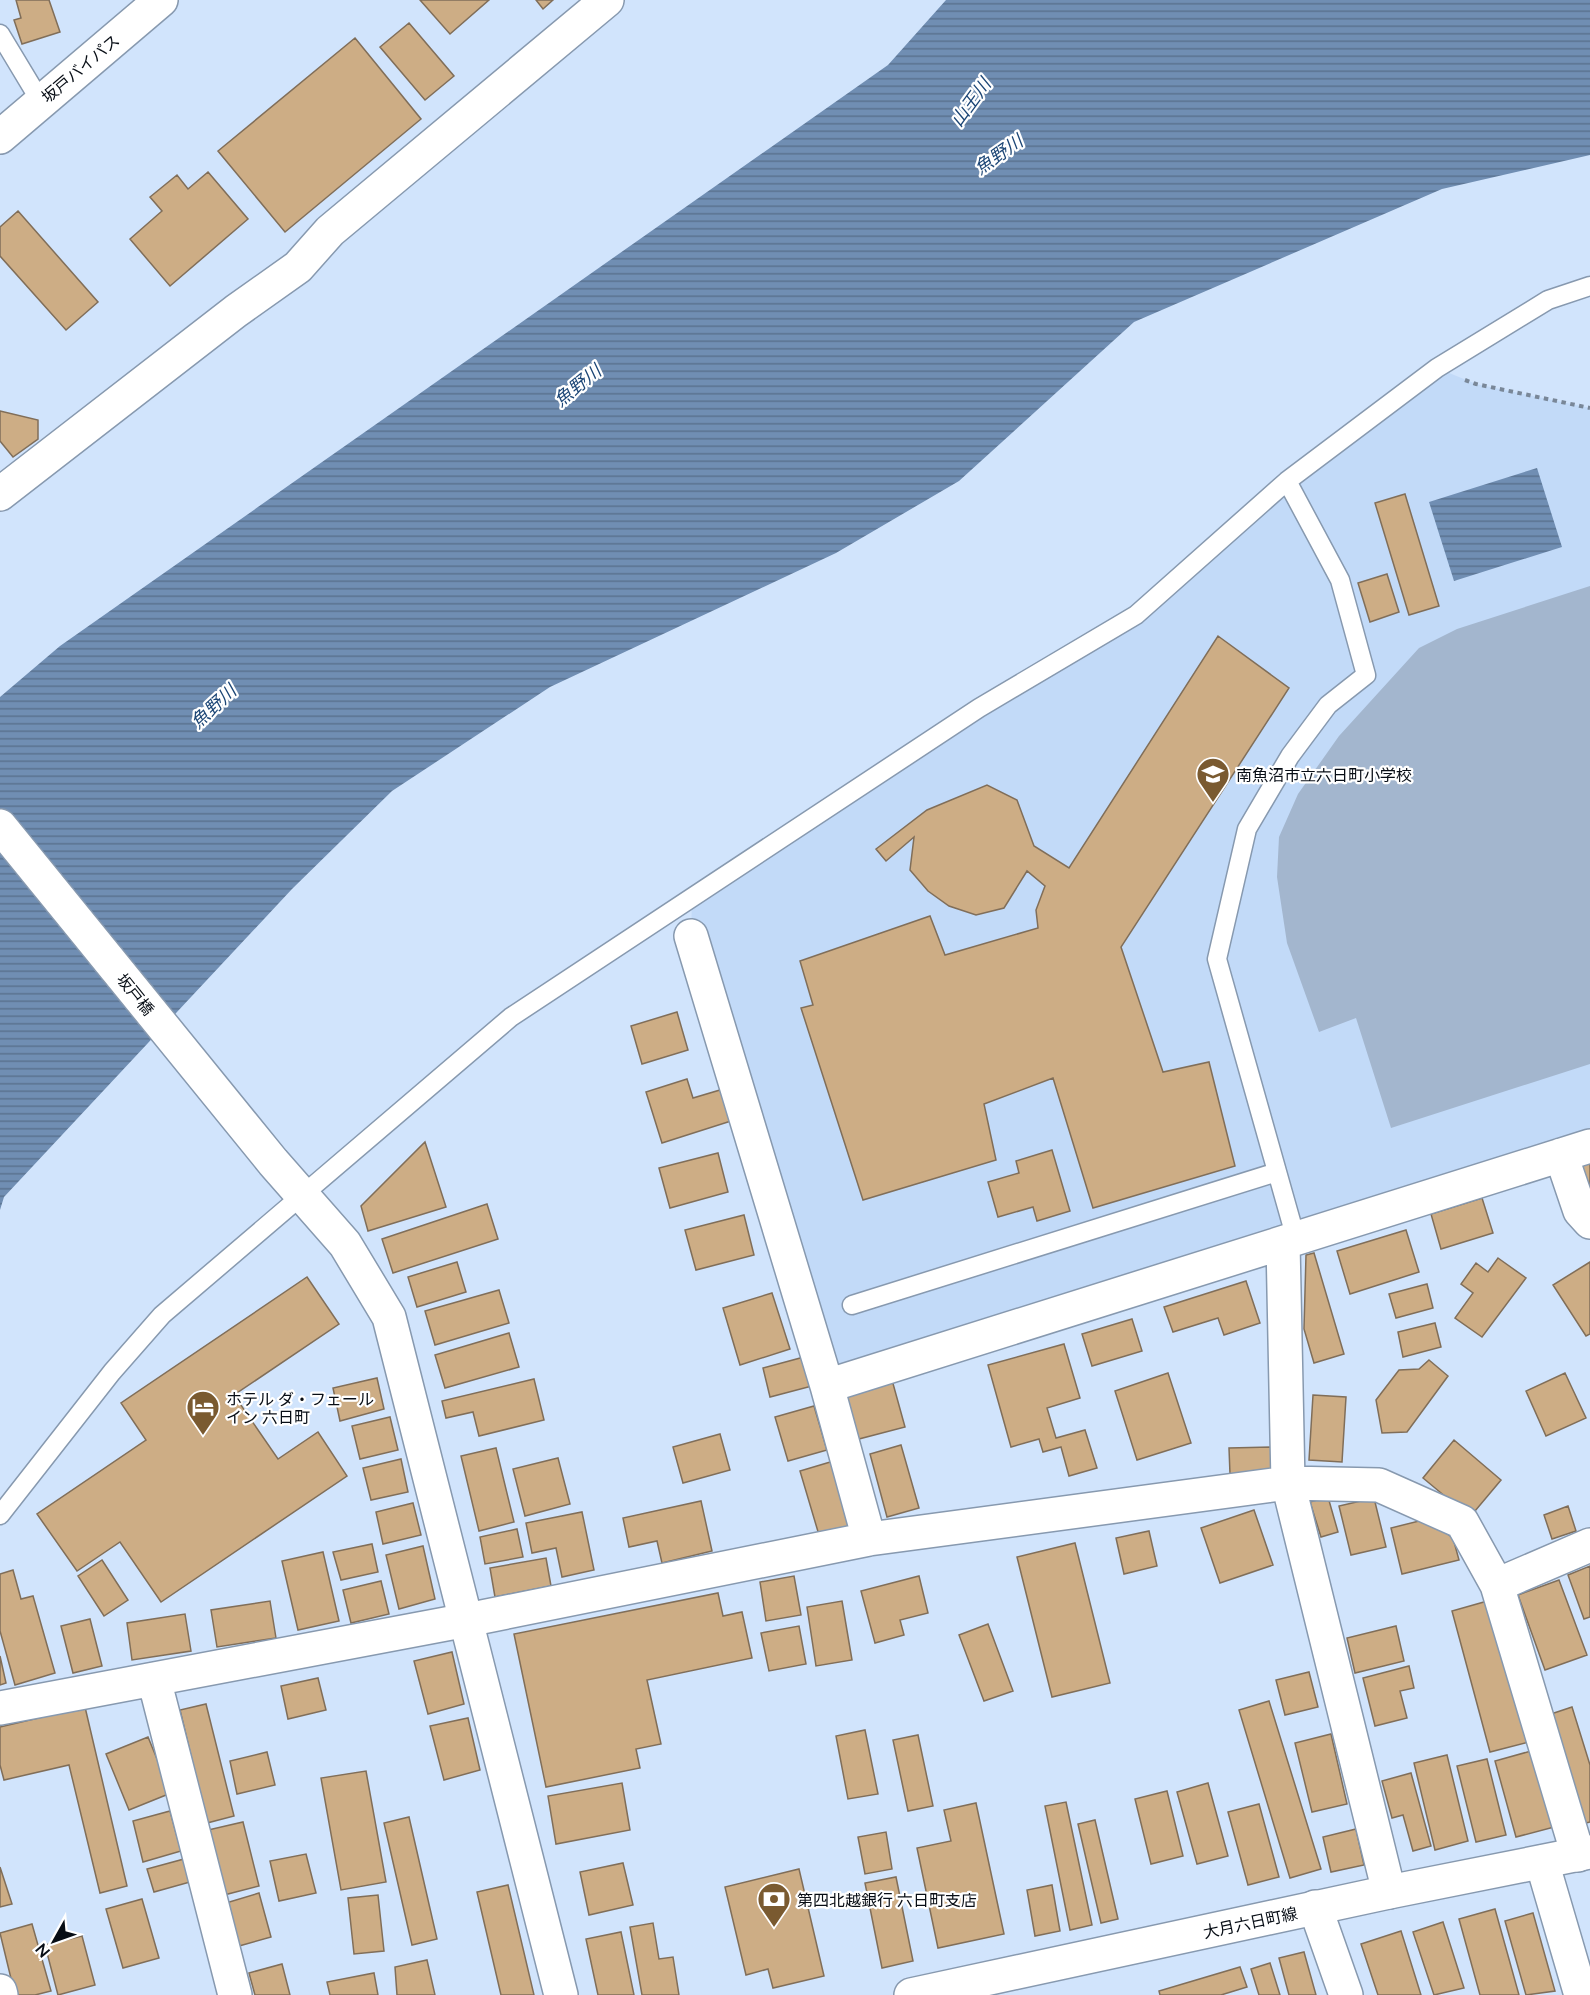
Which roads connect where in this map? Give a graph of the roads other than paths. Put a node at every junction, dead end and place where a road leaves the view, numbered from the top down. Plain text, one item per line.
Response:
1 (161, 0) edge
2 (607, 0) edge
3 (0, 34) edge
4 (41, 102) junction
5 (0, 137) edge
6 (1590, 286) edge
7 (1287, 481) junction
8 (0, 494) edge
9 (0, 826) edge
10 (691, 936) dead end
11 (1575, 1151) edge
12 (1277, 1172) junction
13 (301, 1196) junction
14 (1590, 1222) edge
15 (1290, 1241) junction
16 (852, 1305) dead end
17 (826, 1386) junction
18 (1288, 1484) junction
19 (0, 1515) edge
20 (869, 1539) junction
21 (1590, 1545) edge
22 (1497, 1585) junction
23 (467, 1620) junction
24 (154, 1679) junction
25 (0, 1708) edge
26 (1584, 1854) edge
27 (1542, 1862) junction
28 (1389, 1892) junction
29 (1315, 1908) junction
30 (236, 1995) edge
31 (561, 1995) edge
32 (911, 1995) edge
33 (1346, 1995) edge
34 (1581, 1995) edge

1 - 4 main road, 坂戸バイパス
2 - 8 main road
3 - 4 lane
4 - 5 main road, 坂戸バイパス
6 - 7 lane
7 - 12 lane
7 - 13 lane
9 - 13 main road, 坂戸橋
10 - 17 main road
11 - 14 main road
11 - 15 main road
12 - 15 lane
12 - 16 lane
13 - 19 lane
13 - 23 main road, 坂戸橋
15 - 17 main road
15 - 18 main road
17 - 20 main road
18 - 20 main road
18 - 22 main road
18 - 28 main road
20 - 23 main road
21 - 22 main road
22 - 26 main road
23 - 24 main road
23 - 31 main road, 坂戸橋
24 - 25 main road
24 - 30 main road
26 - 27 main road, 大月六日町線
27 - 28 main road, 大月六日町線
27 - 34 main road
28 - 29 main road, 大月六日町線
29 - 32 main road, 大月六日町線
29 - 33 main road

